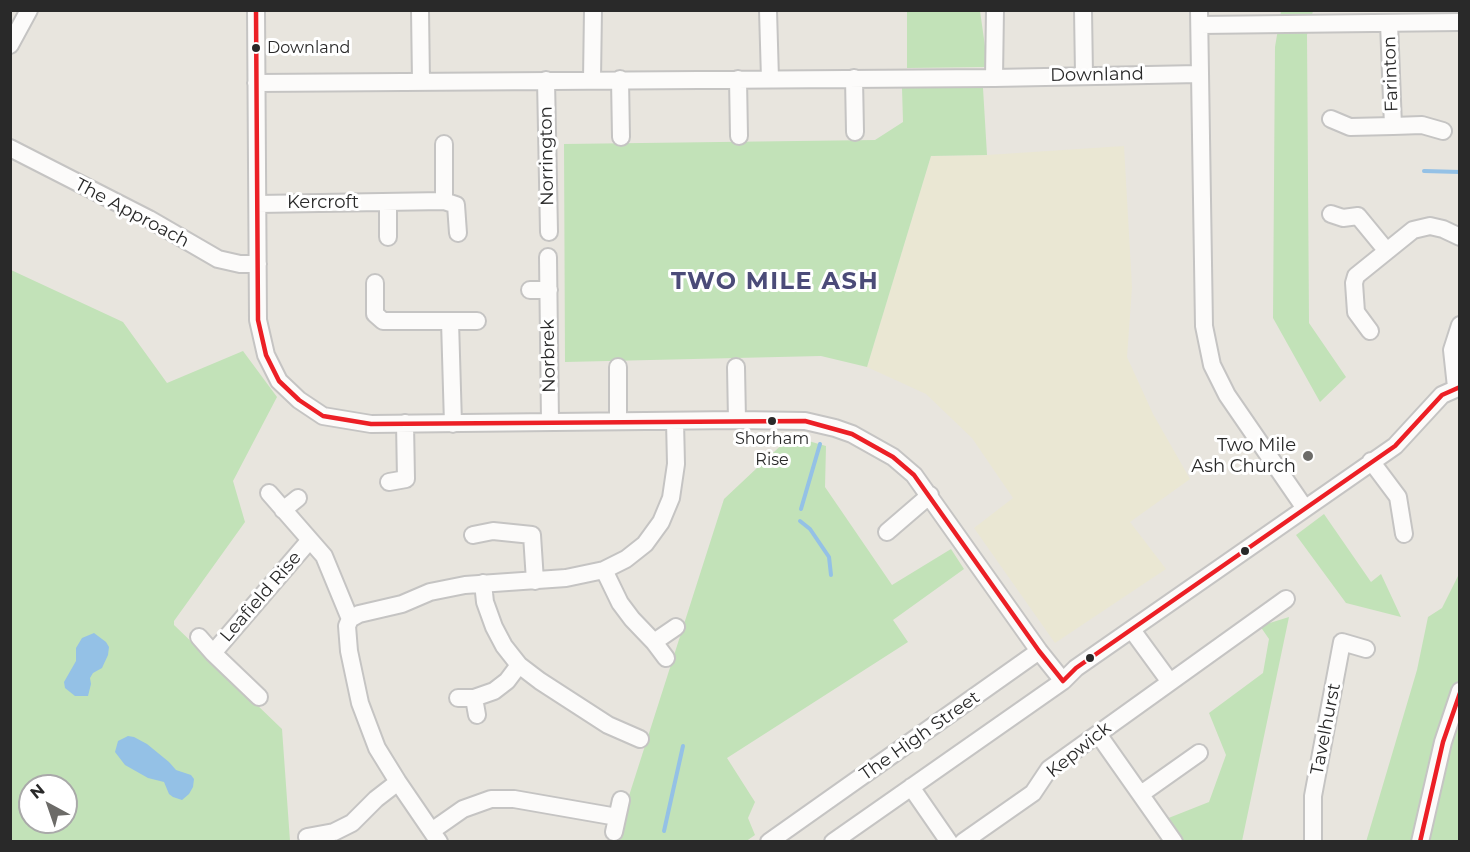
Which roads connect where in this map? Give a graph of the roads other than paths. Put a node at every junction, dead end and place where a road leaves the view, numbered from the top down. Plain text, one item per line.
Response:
1 (29, 10) edge
2 (256, 10) edge
3 (420, 10) edge
4 (593, 10) edge
5 (768, 10) edge
6 (995, 10) edge
7 (1083, 10) edge
8 (1200, 18) edge
9 (1460, 22) edge
10 (1389, 23) junction
11 (10, 45) edge
12 (1199, 74) junction
13 (1084, 75) junction
14 (854, 78) junction
15 (994, 78) junction
16 (620, 79) junction
17 (738, 79) junction
18 (770, 79) junction
19 (546, 80) junction
20 (592, 80) junction
21 (421, 82) junction
22 (256, 83) junction
23 (1331, 120) dead end
24 (1393, 126) junction
25 (1443, 131) dead end
26 (855, 132) dead end
27 (739, 136) dead end
28 (621, 137) dead end
29 (444, 144) dead end
30 (10, 148) edge
31 (444, 201) junction
32 (388, 203) junction
33 (258, 204) junction
34 (1331, 214) dead end
35 (549, 232) dead end
36 (458, 233) dead end
37 (388, 237) dead end
38 (1460, 237) edge
39 (1386, 250) junction
40 (548, 257) dead end
41 (258, 264) junction
42 (375, 283) dead end
43 (530, 290) dead end
44 (549, 290) junction
45 (450, 321) junction
46 (477, 321) dead end
47 (1460, 325) edge
48 (1370, 331) dead end
49 (618, 367) dead end
50 (736, 367) dead end
51 (1458, 387) edge
52 (737, 420) junction
53 (618, 421) junction
54 (675, 421) junction
55 (550, 422) junction
56 (405, 423) junction
57 (453, 424) junction
58 (1371, 461) junction
59 (389, 482) dead end
60 (269, 493) dead end
61 (930, 495) junction
62 (298, 498) dead end
63 (1304, 507) junction
64 (283, 510) junction
65 (887, 532) dead end
66 (1404, 534) dead end
67 (473, 535) dead end
68 (309, 541) junction
69 (604, 570) junction
70 (535, 581) junction
71 (483, 583) junction
72 (1286, 599) dead end
73 (350, 619) junction
74 (676, 627) dead end
75 (1132, 630) junction
76 (199, 637) dead end
77 (654, 642) junction
78 (1366, 649) dead end
79 (1039, 651) junction
80 (213, 653) junction
81 (666, 658) dead end
82 (519, 664) junction
83 (1063, 681) junction
84 (1170, 682) junction
85 (1460, 690) edge
86 (259, 697) dead end
87 (477, 715) dead end
88 (1098, 734) junction
89 (640, 739) dead end
90 (1200, 753) dead end
91 (398, 782) junction
92 (911, 787) junction
93 (1141, 794) junction
94 (621, 800) dead end
95 (436, 836) edge
96 (307, 837) dead end
97 (779, 839) edge
98 (833, 842) edge
99 (949, 842) edge
100 (963, 842) edge
101 (1174, 842) edge
102 (1313, 842) edge
103 (1420, 842) edge

1 - 11 street
2 - 22 street
3 - 21 street
4 - 20 street
5 - 18 street
6 - 15 street
7 - 13 street
8 - 10 street
8 - 12 street
9 - 10 street
10 - 24 street, Farinton
12 - 13 street, Downland
12 - 63 street
13 - 15 street, Downland
14 - 15 street, Downland
14 - 18 street, Downland
14 - 26 street
16 - 17 street, Downland
16 - 20 street, Downland
16 - 28 street
17 - 18 street, Downland
17 - 27 street
19 - 20 street, Downland
19 - 21 street, Downland
19 - 35 street, Norrington
21 - 22 street, Downland
22 - 33 street
23 - 24 street, Farinton
24 - 25 street, Farinton
29 - 31 street
30 - 41 street, The Approach
31 - 32 street, Kercroft
31 - 36 street
32 - 33 street, Kercroft
32 - 37 street
33 - 41 street
34 - 39 street
38 - 39 street
39 - 48 street
40 - 44 street, Norbrek
41 - 56 street
42 - 45 street
43 - 44 street
44 - 55 street, Norbrek
45 - 46 street
45 - 57 street
47 - 51 street
49 - 53 street
50 - 52 street
51 - 58 street, The High Street
52 - 54 street
52 - 61 street
53 - 54 street
53 - 55 street
54 - 69 street
55 - 57 street
56 - 57 street
56 - 59 street
58 - 63 street, The High Street
58 - 66 street
60 - 64 street, Leafield Rise
61 - 65 street
61 - 79 street
62 - 64 street
63 - 75 street, The High Street
64 - 68 street, Leafield Rise
67 - 70 street
68 - 73 street, Leafield Rise
68 - 80 street, Leafield Rise
69 - 70 street
69 - 77 street
70 - 71 street
71 - 73 street
71 - 82 street
72 - 84 street, Kepwick
73 - 91 street, Leafield Rise
74 - 77 street
75 - 83 street, The High Street
75 - 84 street
76 - 80 street, Leafield Rise
77 - 81 street
78 - 102 street, Tavelhurst
79 - 83 street
79 - 97 street, The High Street
80 - 86 street, Leafield Rise
82 - 87 street
82 - 89 street
83 - 92 street, The High Street
84 - 88 street, Kepwick
85 - 103 street
88 - 93 street
88 - 100 street, Kepwick
90 - 93 street
91 - 95 street, Leafield Rise
91 - 96 street
92 - 98 street, The High Street
92 - 99 street
93 - 101 street
94 - 95 street, Leafield Rise

